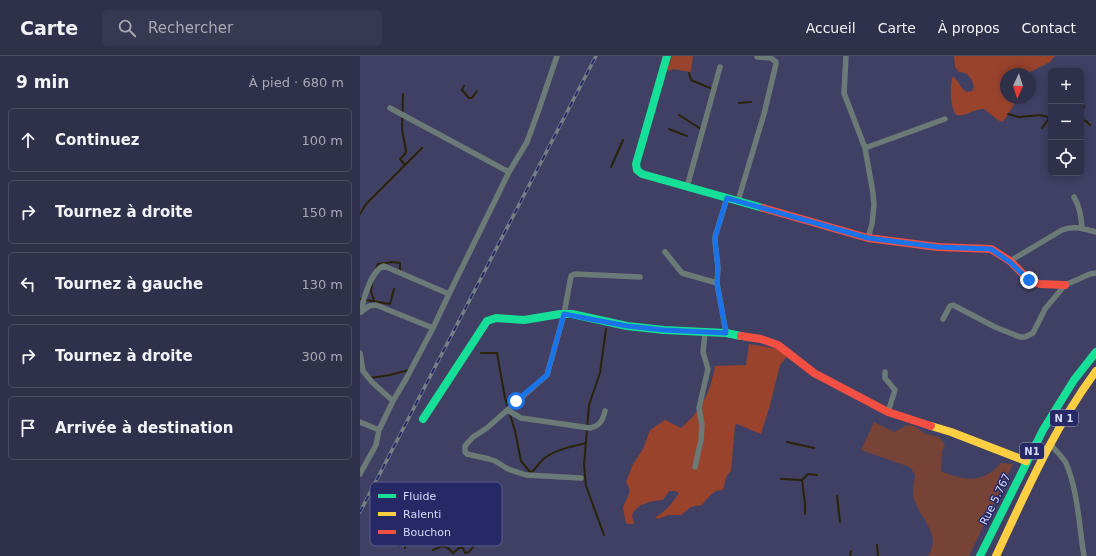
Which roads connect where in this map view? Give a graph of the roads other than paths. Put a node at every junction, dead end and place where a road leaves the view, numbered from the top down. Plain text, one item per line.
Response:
1 (556, 56) edge
2 (667, 56) edge
3 (846, 56) edge
4 (757, 57) dead end
5 (720, 67) dead end
6 (390, 108) dead end
7 (945, 119) dead end
8 (865, 148) junction
9 (509, 172) junction
10 (687, 187) junction
11 (1074, 197) dead end
12 (727, 198) junction
13 (738, 201) junction
14 (1082, 228) junction
15 (1096, 232) edge
16 (868, 238) junction
17 (664, 252) dead end
18 (1010, 262) junction
19 (1096, 273) edge
20 (640, 277) dead end
21 (717, 283) junction
22 (1065, 285) junction
23 (449, 294) junction
24 (360, 313) edge
25 (564, 314) junction
26 (943, 319) dead end
27 (433, 328) junction
28 (705, 333) junction
29 (726, 333) junction
30 (1096, 352) edge
31 (360, 353) edge
32 (885, 372) dead end
33 (1096, 372) edge
34 (393, 401) junction
35 (507, 410) junction
36 (605, 411) dead end
37 (888, 412) junction
38 (423, 419) dead end
39 (360, 422) edge
40 (379, 430) junction
41 (1050, 444) junction
42 (1026, 461) junction
43 (695, 467) dead end
44 (1038, 468) joint
45 (360, 474) edge
46 (581, 478) dead end
47 (980, 556) edge
48 (996, 556) edge
49 (1084, 556) edge

1 - 9 street
2 - 10 main road
3 - 8 street
4 - 13 street
5 - 10 street
6 - 9 street
7 - 8 street
8 - 16 street
9 - 23 street
10 - 12 main road
11 - 14 street
12 - 13 main road
12 - 21 street
13 - 16 main road
14 - 15 street
14 - 18 street
16 - 18 main road
17 - 21 street
18 - 22 main road
19 - 22 street
20 - 25 street
21 - 29 street
22 - 26 street
23 - 24 street
23 - 27 street
24 - 27 street
25 - 28 main road
25 - 35 street
25 - 38 main road
27 - 34 street
28 - 29 main road
28 - 43 street
29 - 37 main road
30 - 42 main road, Rue 5.767 / N1
31 - 34 street
32 - 37 street
33 - 41 main road, N 1
34 - 40 street
35 - 36 street
35 - 46 street
37 - 42 main road
39 - 40 street
40 - 45 street
41 - 44 main road, N 1
41 - 49 street
42 - 47 main road, Rue 5.767 / N1
44 - 48 main road, N1

